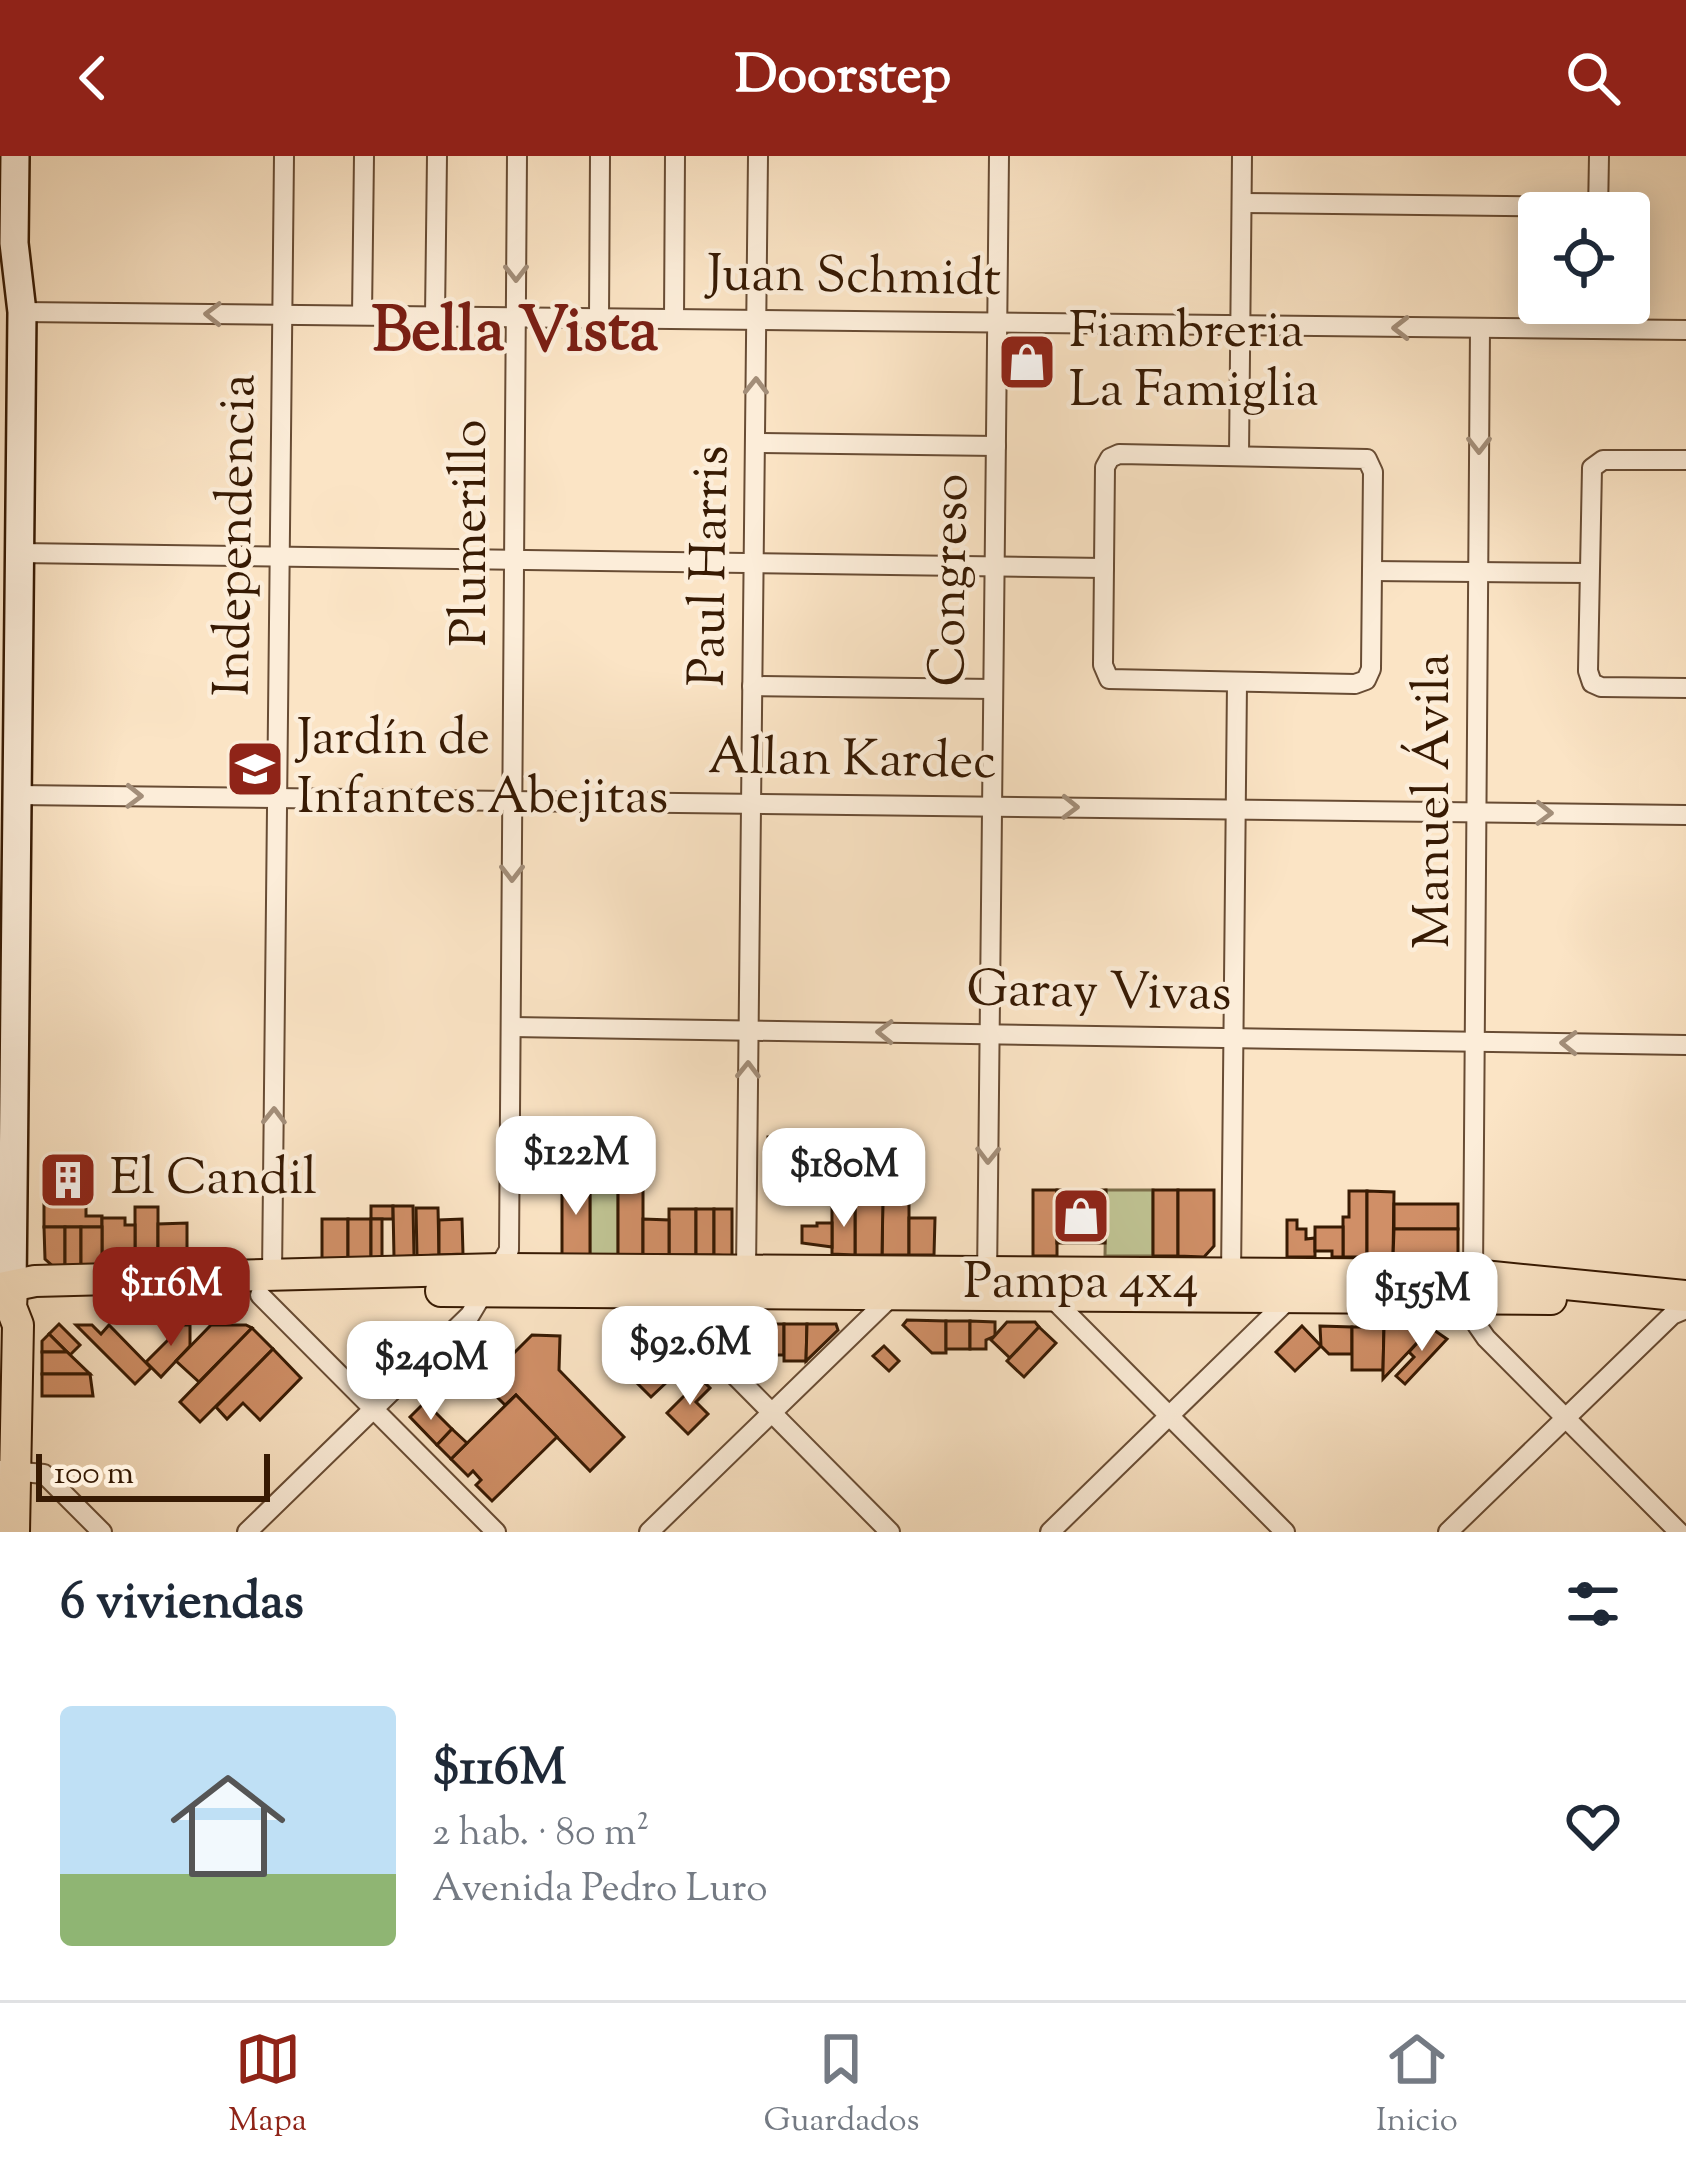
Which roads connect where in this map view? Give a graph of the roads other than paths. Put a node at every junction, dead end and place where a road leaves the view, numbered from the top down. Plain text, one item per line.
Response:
1 (15, 156) edge
2 (32, 156) edge
3 (284, 156) edge
4 (364, 156) edge
5 (437, 156) edge
6 (517, 156) edge
7 (600, 156) edge
8 (675, 156) edge
9 (758, 156) edge
10 (999, 156) edge
11 (1242, 156) edge
12 (1599, 156) edge
13 (1598, 192) edge
14 (1242, 202) junction
15 (1518, 208) edge
16 (22, 311) junction
17 (283, 314) junction
18 (362, 315) junction
19 (435, 316) junction
20 (516, 317) junction
21 (599, 318) junction
22 (674, 319) junction
23 (757, 320) junction
24 (997, 322) junction
25 (1597, 324) edge
26 (1240, 328) junction
27 (1480, 328) junction
28 (1597, 329) junction
29 (1686, 330) edge
30 (10, 400) edge
31 (755, 442) junction
32 (996, 446) junction
33 (1239, 455) junction
34 (1686, 460) edge
35 (13, 539) edge
36 (280, 556) junction
37 (514, 560) junction
38 (754, 563) junction
39 (994, 566) junction
40 (1104, 568) junction
41 (1372, 571) junction
42 (1479, 572) junction
43 (1589, 573) junction
44 (1237, 683) junction
45 (752, 686) junction
46 (1686, 688) edge
47 (9, 689) edge
48 (993, 689) junction
49 (17, 795) junction
50 (278, 798) junction
51 (513, 800) junction
52 (751, 803) junction
53 (992, 806) junction
54 (1236, 809) junction
55 (1477, 812) junction
56 (1686, 815) edge
57 (8, 847) edge
58 (7, 977) edge
59 (511, 1027) junction
60 (748, 1030) junction
61 (990, 1034) junction
62 (1234, 1038) junction
63 (1475, 1041) junction
64 (1686, 1045) edge
65 (746, 1270) junction
66 (7, 1279) edge
67 (494, 1280) junction
68 (987, 1283) junction
69 (1232, 1284) junction
70 (266, 1285) junction
71 (1474, 1286) junction
72 (683, 1292) junction
73 (895, 1293) junction
74 (1048, 1294) junction
75 (1287, 1295) junction
76 (1683, 1309) edge
77 (374, 1409) junction
78 (772, 1413) junction
79 (1169, 1416) junction
80 (1565, 1418) junction
81 (5, 1470) edge
82 (14, 1532) edge
83 (102, 1532) edge
84 (247, 1532) edge
85 (496, 1532) edge
86 (649, 1532) edge
87 (890, 1532) edge
88 (1050, 1532) edge
89 (1285, 1532) edge
90 (1448, 1532) edge
91 (1679, 1532) edge

1 - 16 main road
2 - 16 main road
3 - 17 street, Independencia
4 - 18 street
5 - 19 street
6 -> 20 street, Plumerillo
7 - 21 street
8 - 22 street
9 - 23 street, Paul Harris
10 - 24 street, Congreso
11 - 14 street
12 - 13 street
14 - 15 street
14 - 26 street
17 -> 16 street, Juan Schmidt
16 - 30 main road
17 - 18 street, Juan Schmidt
17 - 36 street, Independencia
18 - 19 street, Juan Schmidt
19 - 20 street, Juan Schmidt
20 - 21 street, Juan Schmidt
20 - 37 street, Plumerillo
21 - 22 street, Juan Schmidt
22 - 23 street, Juan Schmidt
23 - 24 street, Juan Schmidt
31 -> 23 street, Paul Harris
24 - 26 street, Juan Schmidt
24 - 32 street, Congreso
25 - 28 street
27 -> 26 street, Juan Schmidt
26 - 33 street
27 - 28 street, Juan Schmidt
27 -> 42 street, Manuel Ávila
28 - 29 street, Juan Schmidt
30 - 35 main road
31 - 32 street
31 - 38 street, Paul Harris
32 - 39 street, Congreso
33 - 40 street
33 - 41 street
34 - 43 street
35 - 36 street
35 - 47 main road
36 - 37 street
36 - 50 street, Independencia
37 - 38 street
37 - 51 street, Plumerillo
38 - 39 street
38 - 45 street, Paul Harris
39 - 40 street
39 - 48 street, Congreso
40 - 44 street
41 - 42 street
41 - 44 street
42 - 43 street
42 - 55 street, Manuel Ávila
43 - 46 street
44 - 54 street
45 - 48 street
45 - 52 street, Paul Harris
47 - 49 main road
48 - 53 street, Congreso
49 -> 50 street, Allan Kardec
49 - 57 main road
50 - 51 street, Allan Kardec
70 -> 50 street, Independencia
51 - 52 street, Allan Kardec
51 -> 59 street, Plumerillo
52 - 53 street, Allan Kardec
52 - 60 street, Paul Harris
53 -> 54 street, Allan Kardec
53 - 61 street, Congreso
54 - 55 street, Allan Kardec
54 - 62 street
55 -> 56 street, Allan Kardec
55 - 63 street, Manuel Ávila
57 - 58 main road
58 - 66 main road
59 - 60 street, Garay Vivas
59 - 67 street, Plumerillo
61 -> 60 street, Garay Vivas
65 -> 60 street, Paul Harris
61 - 62 street, Garay Vivas
61 -> 68 street, Congreso
62 - 63 street, Garay Vivas
62 - 69 street
64 -> 63 street, Garay Vivas
63 - 71 street, Manuel Ávila
65 - 67 main road
65 - 68 main road
65 - 72 street
66 - 70 main road
66 - 81 main road
67 - 70 main road
67 - 72 main road
67 - 77 street
68 - 69 main road
68 - 73 main road
68 - 74 main road
69 - 74 main road
69 - 75 main road
69 - 75 main road
70 - 77 street
71 - 75 main road
71 - 76 main road
71 - 80 street
72 - 73 main road
72 - 78 street
73 - 78 street
74 - 79 street
75 - 79 street
76 - 80 street
77 - 84 street
77 - 85 street
78 - 86 street
78 - 87 street
79 - 88 street
79 - 89 street
80 - 90 street
80 - 91 street
81 - 82 main road
81 - 83 street

